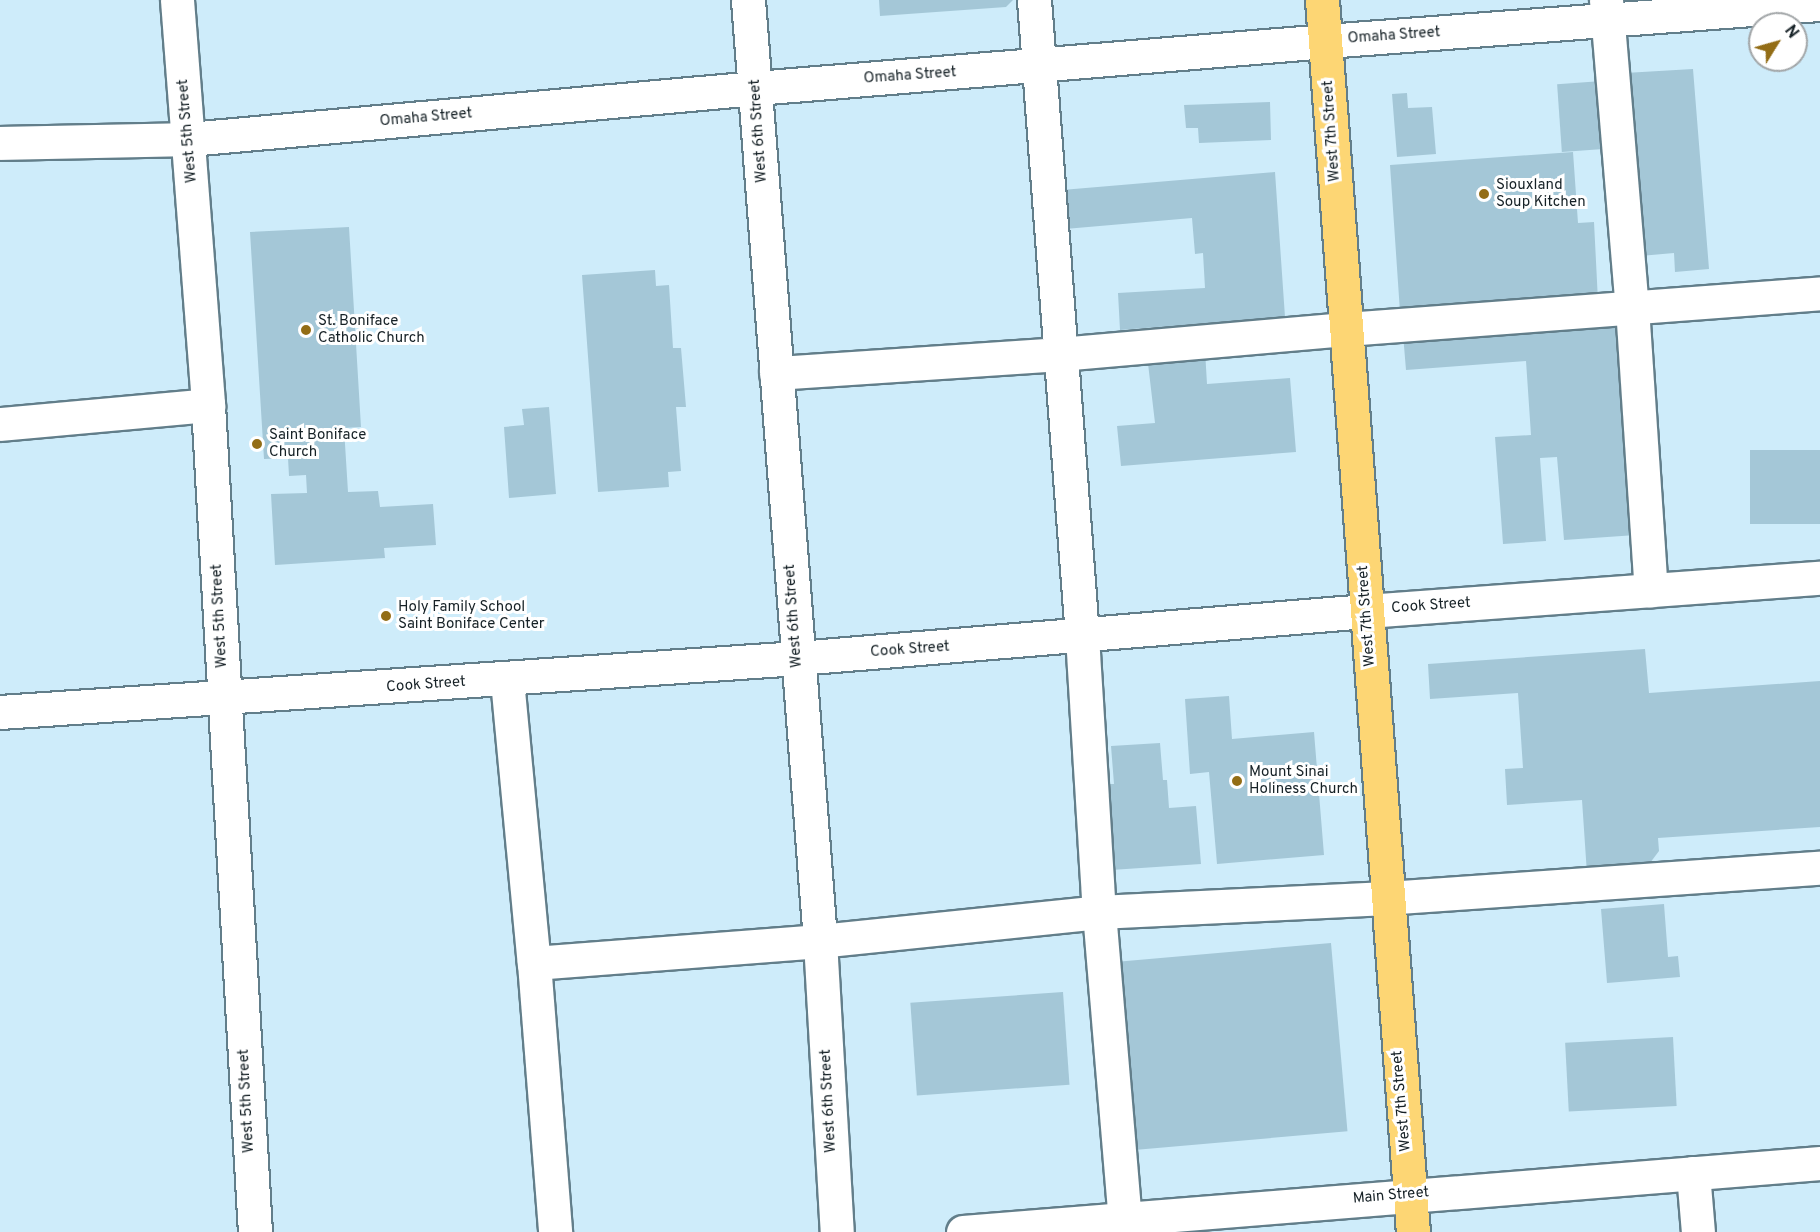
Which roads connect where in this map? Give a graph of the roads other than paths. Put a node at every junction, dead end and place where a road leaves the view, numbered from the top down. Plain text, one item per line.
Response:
1 (177, 0) edge
2 (748, 0) edge
3 (1034, 0) edge
4 (1322, 0) edge
5 (1820, 4) edge
6 (1606, 10) edge
7 (1326, 41) junction
8 (1038, 66) junction
9 (756, 88) junction
10 (189, 139) junction
11 (0, 143) edge
12 (1820, 293) edge
13 (1632, 307) junction
14 (1346, 329) junction
15 (1059, 354) junction
16 (776, 374) junction
17 (208, 405) junction
18 (0, 424) edge
19 (1820, 578) edge
20 (1651, 590) junction
21 (1366, 611) junction
22 (1082, 636) junction
23 (798, 658) junction
24 (507, 680) junction
25 (224, 698) junction
26 (0, 712) edge
27 (1820, 868) edge
28 (1386, 898) junction
29 (1099, 912) junction
30 (820, 941) junction
31 (534, 963) junction
32 (1820, 1163) edge
33 (1693, 1173) junction
34 (1410, 1194) junction
35 (1126, 1225) edge
36 (255, 1232) edge
37 (555, 1232) edge
38 (837, 1232) edge
39 (963, 1232) edge
40 (1413, 1232) edge
41 (1698, 1232) edge

1 - 10 street, West 5th Street
2 - 9 street, West 6th Street
3 - 8 street
4 - 7 main road, West 7th Street
5 - 6 street, Omaha Street
6 - 7 street, Omaha Street
6 - 13 street
7 - 8 street, Omaha Street
7 - 14 main road, West 7th Street
8 - 9 street, Omaha Street
8 - 15 street
9 - 10 street, Omaha Street
9 - 16 street, West 6th Street
10 - 11 street, Omaha Street
10 - 17 street, West 5th Street
12 - 13 street
13 - 14 street
13 - 20 street
14 - 15 street
14 - 21 main road, West 7th Street
15 - 16 street
15 - 22 street
16 - 23 street, West 6th Street
17 - 18 street
17 - 25 street, West 5th Street
19 - 20 street, Cook Street
20 - 21 street, Cook Street
21 - 22 street, Cook Street
21 - 28 main road, West 7th Street
22 - 23 street, Cook Street
22 - 29 street
23 - 24 street, Cook Street
23 - 30 street, West 6th Street
24 - 25 street, Cook Street
24 - 31 street
25 - 26 street, Cook Street
25 - 36 street, West 5th Street
27 - 28 street
28 - 29 street
28 - 34 main road, West 7th Street
29 - 30 street
29 - 35 street
30 - 31 street
30 - 38 street, West 6th Street
31 - 37 street
32 - 33 street, Main Street
33 - 34 street, Main Street
33 - 41 street
34 - 35 street, Main Street
34 - 40 main road, West 7th Street
35 - 39 street, Main Street

